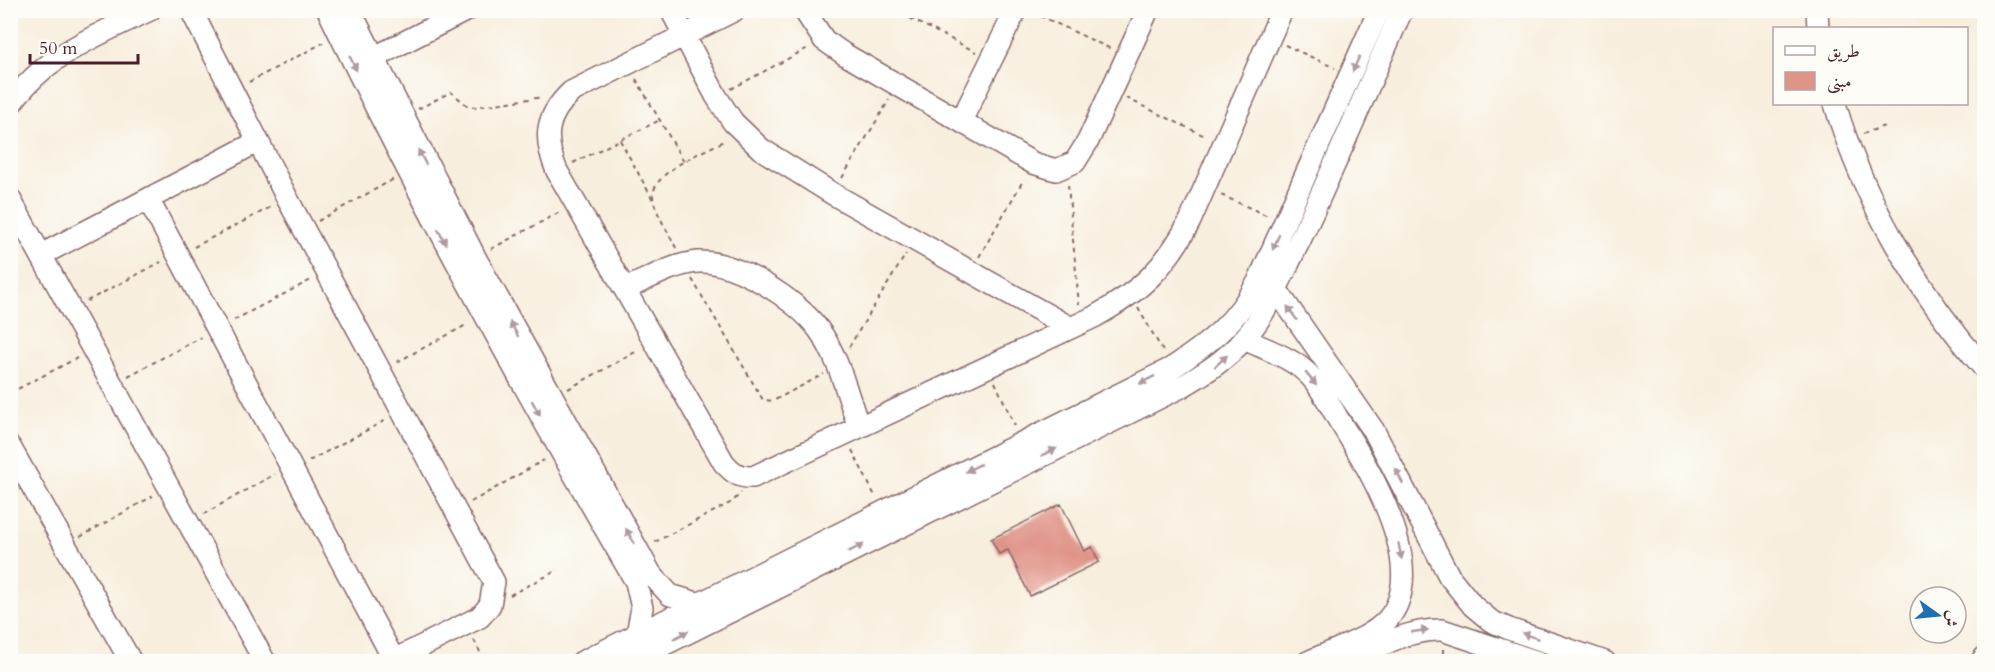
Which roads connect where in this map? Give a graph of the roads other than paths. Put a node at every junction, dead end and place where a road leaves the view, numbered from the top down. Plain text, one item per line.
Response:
1 (150, 10) edge
2 (191, 10) edge
3 (328, 10) edge
4 (350, 10) edge
5 (467, 10) edge
6 (671, 10) edge
7 (735, 10) edge
8 (804, 10) edge
9 (1016, 10) edge
10 (1148, 10) edge
11 (1282, 10) edge
12 (1379, 10) edge
13 (1402, 10) edge
14 (1817, 10) edge
15 (1818, 27) edge
16 (684, 36) junction
17 (373, 58) junction
18 (10, 105) edge
19 (1835, 105) edge
20 (961, 121) junction
21 (257, 142) junction
22 (10, 199) edge
23 (148, 199) junction
24 (41, 255) junction
25 (625, 289) junction
26 (1276, 289) junction
27 (488, 310) junction
28 (1075, 324) junction
29 (1244, 339) junction
30 (1984, 368) edge
31 (851, 430) junction
32 (563, 443) junction
33 (10, 447) edge
34 (1416, 511) junction
35 (1394, 524) junction
36 (644, 578) junction
37 (697, 603) junction
38 (1491, 621) junction
39 (637, 634) junction
40 (1384, 635) junction
41 (1484, 642) junction
42 (1984, 658) edge
43 (392, 661) edge
44 (131, 662) edge
45 (265, 662) edge
46 (582, 662) edge
47 (629, 662) edge
48 (1308, 662) edge
49 (1347, 662) edge
50 (1538, 662) edge
51 (1605, 662) edge
52 (1981, 662) edge

1 - 18 street
2 - 21 street
3 -> 27 street
4 - 17 street
5 - 17 street
6 - 16 street
7 - 16 street
8 - 20 street
9 - 20 street
10 - 20 street
11 - 28 street
12 -> 37 street
13 - 26 street
14 - 15 street
16 - 25 street
16 - 28 street
27 -> 17 street
19 - 30 street
21 - 23 street
21 - 43 street
22 - 24 street
23 - 24 street
23 - 43 street
24 - 45 street
25 - 31 street
25 - 31 street
26 - 29 street
34 -> 26 street
27 -> 32 street
32 -> 27 street
28 - 31 street
29 -> 35 street
47 -> 29 street
32 - 36 street
36 -> 32 street
33 - 44 street
34 - 35 street
34 - 38 street
35 -> 40 street
36 - 37 street
36 - 39 street
37 - 39 street
38 - 41 street
51 -> 38 street
39 - 46 street
40 -> 41 street
40 - 48 street
40 - 49 street
41 - 50 street
42 - 52 street

